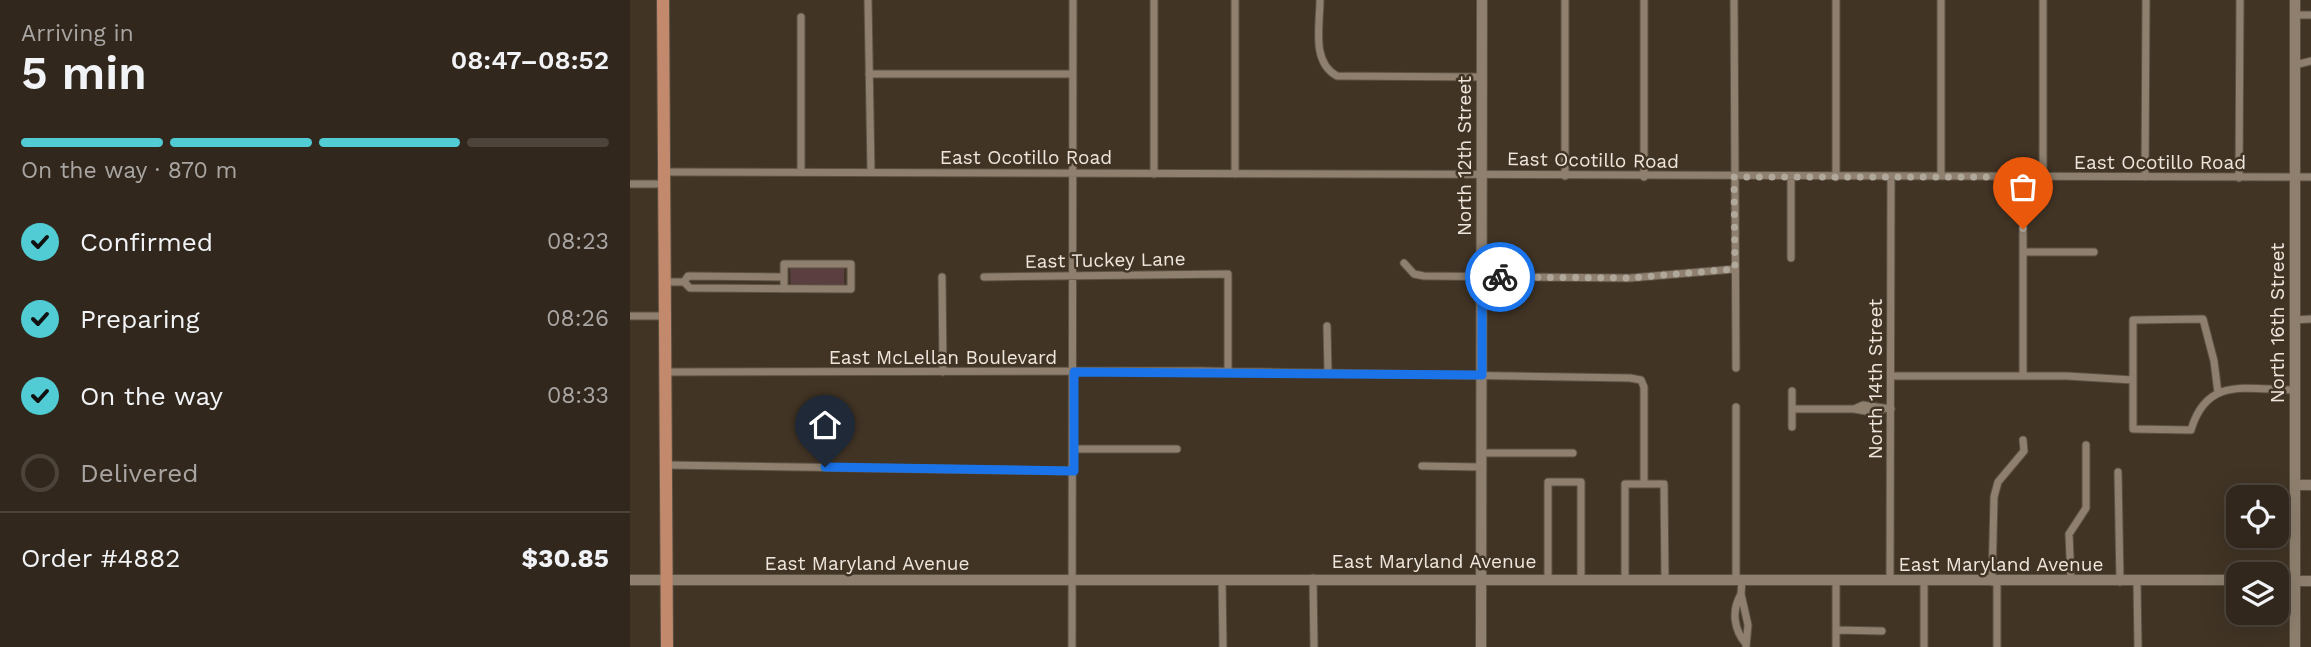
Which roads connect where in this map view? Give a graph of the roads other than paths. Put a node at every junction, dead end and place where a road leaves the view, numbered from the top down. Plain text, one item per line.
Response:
1 (663, 0) edge
2 (868, 0) edge
3 (1073, 0) edge
4 (1154, 0) edge
5 (1235, 0) edge
6 (1320, 0) edge
7 (1482, 0) edge
8 (1566, 0) edge
9 (1644, 0) edge
10 (1734, 0) edge
11 (1836, 0) edge
12 (1941, 0) edge
13 (2043, 0) edge
14 (2146, 0) edge
15 (2239, 0) edge
16 (2295, 0) edge
17 (2295, 15) junction
18 (2311, 15) edge
19 (801, 17) dead end
20 (2311, 63) edge
21 (2295, 65) junction
22 (869, 74) junction
23 (1072, 74) junction
24 (1482, 77) junction
25 (801, 172) junction
26 (871, 173) junction
27 (1073, 173) junction
28 (1154, 174) junction
29 (1235, 174) junction
30 (1482, 175) junction
31 (1565, 176) junction
32 (1791, 176) junction
33 (1891, 176) junction
34 (1941, 176) junction
35 (1644, 177) junction
36 (1734, 177) junction
37 (1836, 177) junction
38 (2023, 177) junction
39 (2043, 177) junction
40 (2145, 177) junction
41 (2295, 177) junction
42 (2311, 177) edge
43 (664, 178) junction
44 (2239, 178) junction
45 (630, 184) edge
46 (2023, 251) junction
47 (2094, 251) dead end
48 (1791, 258) dead end
49 (1405, 263) dead end
50 (1735, 269) junction
51 (1073, 275) junction
52 (784, 276) junction
53 (1482, 276) junction
54 (942, 277) dead end
55 (984, 277) dead end
56 (665, 282) junction
57 (684, 282) junction
58 (784, 289) junction
59 (630, 316) edge
60 (665, 316) junction
61 (2311, 319) edge
62 (2294, 320) junction
63 (1328, 326) dead end
64 (1736, 368) dead end
65 (665, 372) junction
66 (943, 372) junction
67 (1074, 372) junction
68 (1228, 372) junction
69 (1328, 373) junction
70 (1482, 375) junction
71 (1891, 376) junction
72 (2023, 376) junction
73 (2133, 380) junction
74 (2294, 390) junction
75 (1792, 391) dead end
76 (2218, 393) junction
77 (1735, 407) dead end
78 (1792, 409) junction
79 (1887, 409) junction
80 (1792, 427) dead end
81 (2023, 440) dead end
82 (2086, 445) dead end
83 (1074, 449) junction
84 (1177, 449) dead end
85 (1481, 453) junction
86 (1573, 453) dead end
87 (666, 465) junction
88 (1422, 466) dead end
89 (1481, 467) junction
90 (1074, 471) junction
91 (2118, 472) dead end
92 (1644, 484) junction
93 (2295, 485) junction
94 (2311, 485) edge
95 (1313, 578) junction
96 (1480, 579) junction
97 (630, 580) edge
98 (666, 580) junction
99 (1073, 580) junction
100 (1222, 580) junction
101 (1548, 580) junction
102 (1581, 580) junction
103 (1625, 580) junction
104 (1665, 580) junction
105 (1739, 580) junction
106 (2226, 580) edge
107 (1836, 581) junction
108 (1890, 581) junction
109 (1924, 581) junction
110 (2137, 581) junction
111 (2289, 581) edge
112 (2294, 581) junction
113 (2311, 581) edge
114 (1995, 582) junction
115 (2071, 582) junction
116 (2120, 582) junction
117 (1741, 594) junction
118 (1836, 630) junction
119 (1882, 631) dead end
120 (1746, 646) edge
121 (667, 647) edge
122 (1072, 647) edge
123 (1223, 647) edge
124 (1314, 647) edge
125 (1481, 647) edge
126 (1836, 647) edge
127 (1924, 647) edge
128 (1997, 647) edge
129 (2138, 647) edge
130 (2295, 647) edge

1 - 43 main road
2 - 22 street
3 - 23 street
4 - 28 street
5 - 29 street
6 - 24 street
7 - 24 street, North 12th Street
8 - 31 street
9 - 35 street
10 - 36 street
11 - 37 street
12 - 34 street
13 - 39 street
14 - 40 street
15 - 44 street
16 - 17 street, North 16th Street
17 - 18 street
17 - 21 street, North 16th Street
19 - 25 street
20 - 21 street
21 - 41 street, North 16th Street
22 - 23 street
22 - 26 street
23 - 27 street
24 - 30 street, North 12th Street
25 - 26 street, East Ocotillo Road
25 - 43 street, East Ocotillo Road
26 - 27 street, East Ocotillo Road
27 - 28 street, East Ocotillo Road
27 - 51 street
28 - 29 street, East Ocotillo Road
29 - 30 street, East Ocotillo Road
30 - 31 street, East Ocotillo Road
30 - 53 street, North 12th Street
31 - 35 street, East Ocotillo Road
32 - 36 street, East Ocotillo Road
32 - 37 street, East Ocotillo Road
32 - 48 street
33 - 34 street, East Ocotillo Road
33 - 37 street, East Ocotillo Road
33 - 71 street, North 14th Street
34 - 38 street, East Ocotillo Road
35 - 36 street, East Ocotillo Road
36 - 50 street
38 - 39 street, East Ocotillo Road
38 - 46 street
39 - 40 street, East Ocotillo Road
40 - 44 street, East Ocotillo Road
41 - 42 street, East Ocotillo Road
41 - 44 street, East Ocotillo Road
41 - 62 street, North 16th Street
43 - 45 street, East Ocotillo Road
43 - 56 main road
46 - 47 street
46 - 72 street
49 - 53 street
50 - 53 street
50 - 64 street
51 - 55 street, East Tuckey Lane
51 - 67 street
51 - 68 street, East Tuckey Lane
52 - 57 street
52 - 58 street
52 - 58 street
53 - 70 street, North 12th Street
54 - 66 street
56 - 57 street
56 - 60 main road
57 - 58 street
59 - 60 street
60 - 65 main road
61 - 62 street
62 - 74 street, North 16th Street
63 - 69 street
65 - 66 street, East McLellan Boulevard
65 - 87 main road
66 - 67 street, East McLellan Boulevard
67 - 68 street, East McLellan Boulevard
67 - 83 street
68 - 69 street, East McLellan Boulevard
69 - 70 street, East McLellan Boulevard
70 - 85 street, North 12th Street
70 - 92 street, East McLellan Boulevard
71 - 72 street
71 - 79 street, North 14th Street
72 - 73 street
73 - 76 street
73 - 76 street
74 - 76 street
74 - 93 street, North 16th Street
75 - 78 street
77 - 105 street
78 - 79 street
78 - 80 street
79 - 108 street, North 14th Street
81 - 114 street
82 - 115 street
83 - 84 street
83 - 90 street
85 - 86 street
85 - 89 street, North 12th Street
87 - 90 street
87 - 98 main road
88 - 89 street
89 - 96 street, North 12th Street
90 - 99 street
91 - 116 street
92 - 103 street
92 - 104 street
93 - 94 street
93 - 112 street, North 16th Street
95 - 96 street, East Maryland Avenue
95 - 100 street, East Maryland Avenue
95 - 124 street
96 - 101 street, East Maryland Avenue
96 - 125 street, North 12th Street
97 - 98 street, East Maryland Avenue
98 - 99 street, East Maryland Avenue
98 - 121 main road
99 - 100 street, East Maryland Avenue
99 - 122 street
100 - 123 street
101 - 102 street, East Maryland Avenue
101 - 102 street
102 - 103 street, East Maryland Avenue
103 - 104 street, East Maryland Avenue
104 - 105 street, East Maryland Avenue
105 - 107 street, East Maryland Avenue
105 - 117 street
106 - 110 street, East Maryland Avenue
107 - 108 street, East Maryland Avenue
107 - 118 street
108 - 109 street, East Maryland Avenue
109 - 114 street, East Maryland Avenue
109 - 127 street
110 - 116 street, East Maryland Avenue
110 - 129 street
111 - 112 street
112 - 113 street
112 - 130 street, North 16th Street
114 - 115 street, East Maryland Avenue
114 - 128 street
115 - 116 street, East Maryland Avenue
117 - 120 street
117 - 120 street
118 - 119 street
118 - 126 street

